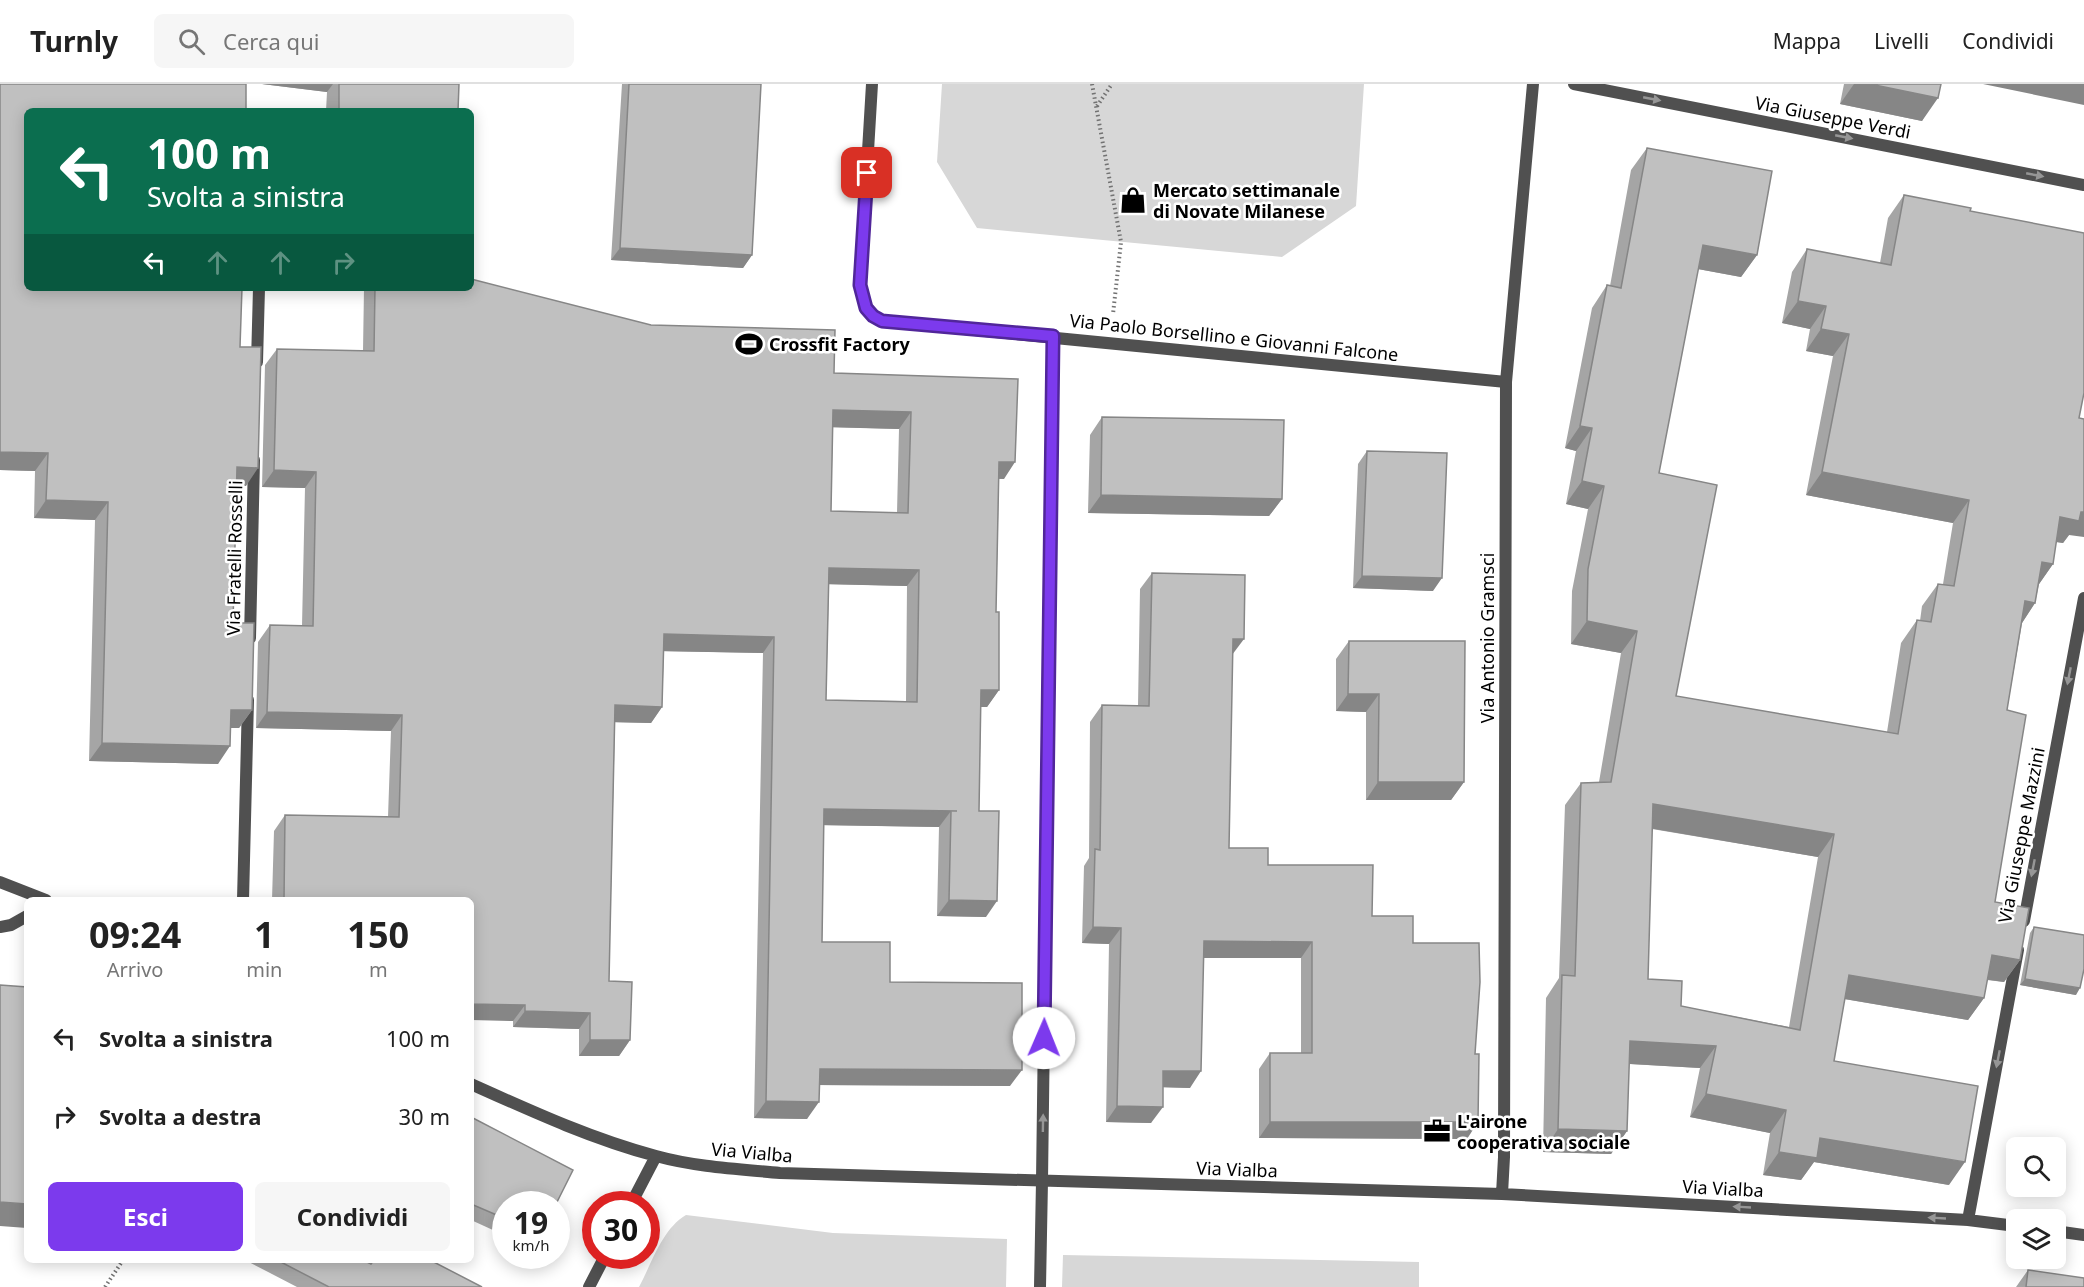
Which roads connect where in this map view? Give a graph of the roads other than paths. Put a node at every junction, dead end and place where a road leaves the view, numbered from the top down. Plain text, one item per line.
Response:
1 (872, 84) edge
2 (1533, 84) edge
3 (1574, 84) edge
4 (2084, 185) edge
5 (259, 291) edge
6 (1053, 336) junction
7 (256, 370) edge
8 (1506, 382) junction
9 (254, 453) edge
10 (2084, 598) edge
11 (249, 653) edge
12 (248, 688) edge
13 (0, 882) edge
14 (38, 897) edge
15 (243, 897) edge
16 (24, 918) edge
17 (0, 927) edge
18 (474, 1085) edge
19 (656, 1156) junction
20 (1042, 1181) junction
21 (638, 1191) edge
22 (1502, 1194) junction
23 (1968, 1220) junction
24 (2006, 1225) edge
25 (2066, 1233) edge
26 (2084, 1235) edge
27 (598, 1269) edge
28 (589, 1287) edge
29 (1040, 1287) edge

1 - 6 street, Via Paolo Borsellino e Giovanni Falcone
2 - 8 street, Via Antonio Gramsci
3 -> 4 street, Via Giuseppe Verdi
5 - 7 street
6 - 8 street, Via Paolo Borsellino e Giovanni Falcone
20 -> 6 street
8 - 22 street, Via Antonio Gramsci
9 - 11 street, Via Fratelli Rosselli
10 -> 23 street, Via Giuseppe Mazzini
12 - 15 street
13 - 14 street
16 - 17 street
18 - 19 street, Via Vialba
19 - 20 street, Via Vialba
19 - 21 street
20 - 22 street, Via Vialba
20 - 29 street
23 -> 22 street, Via Vialba
23 - 24 street, Via Vialba
25 - 26 street
27 - 28 street

